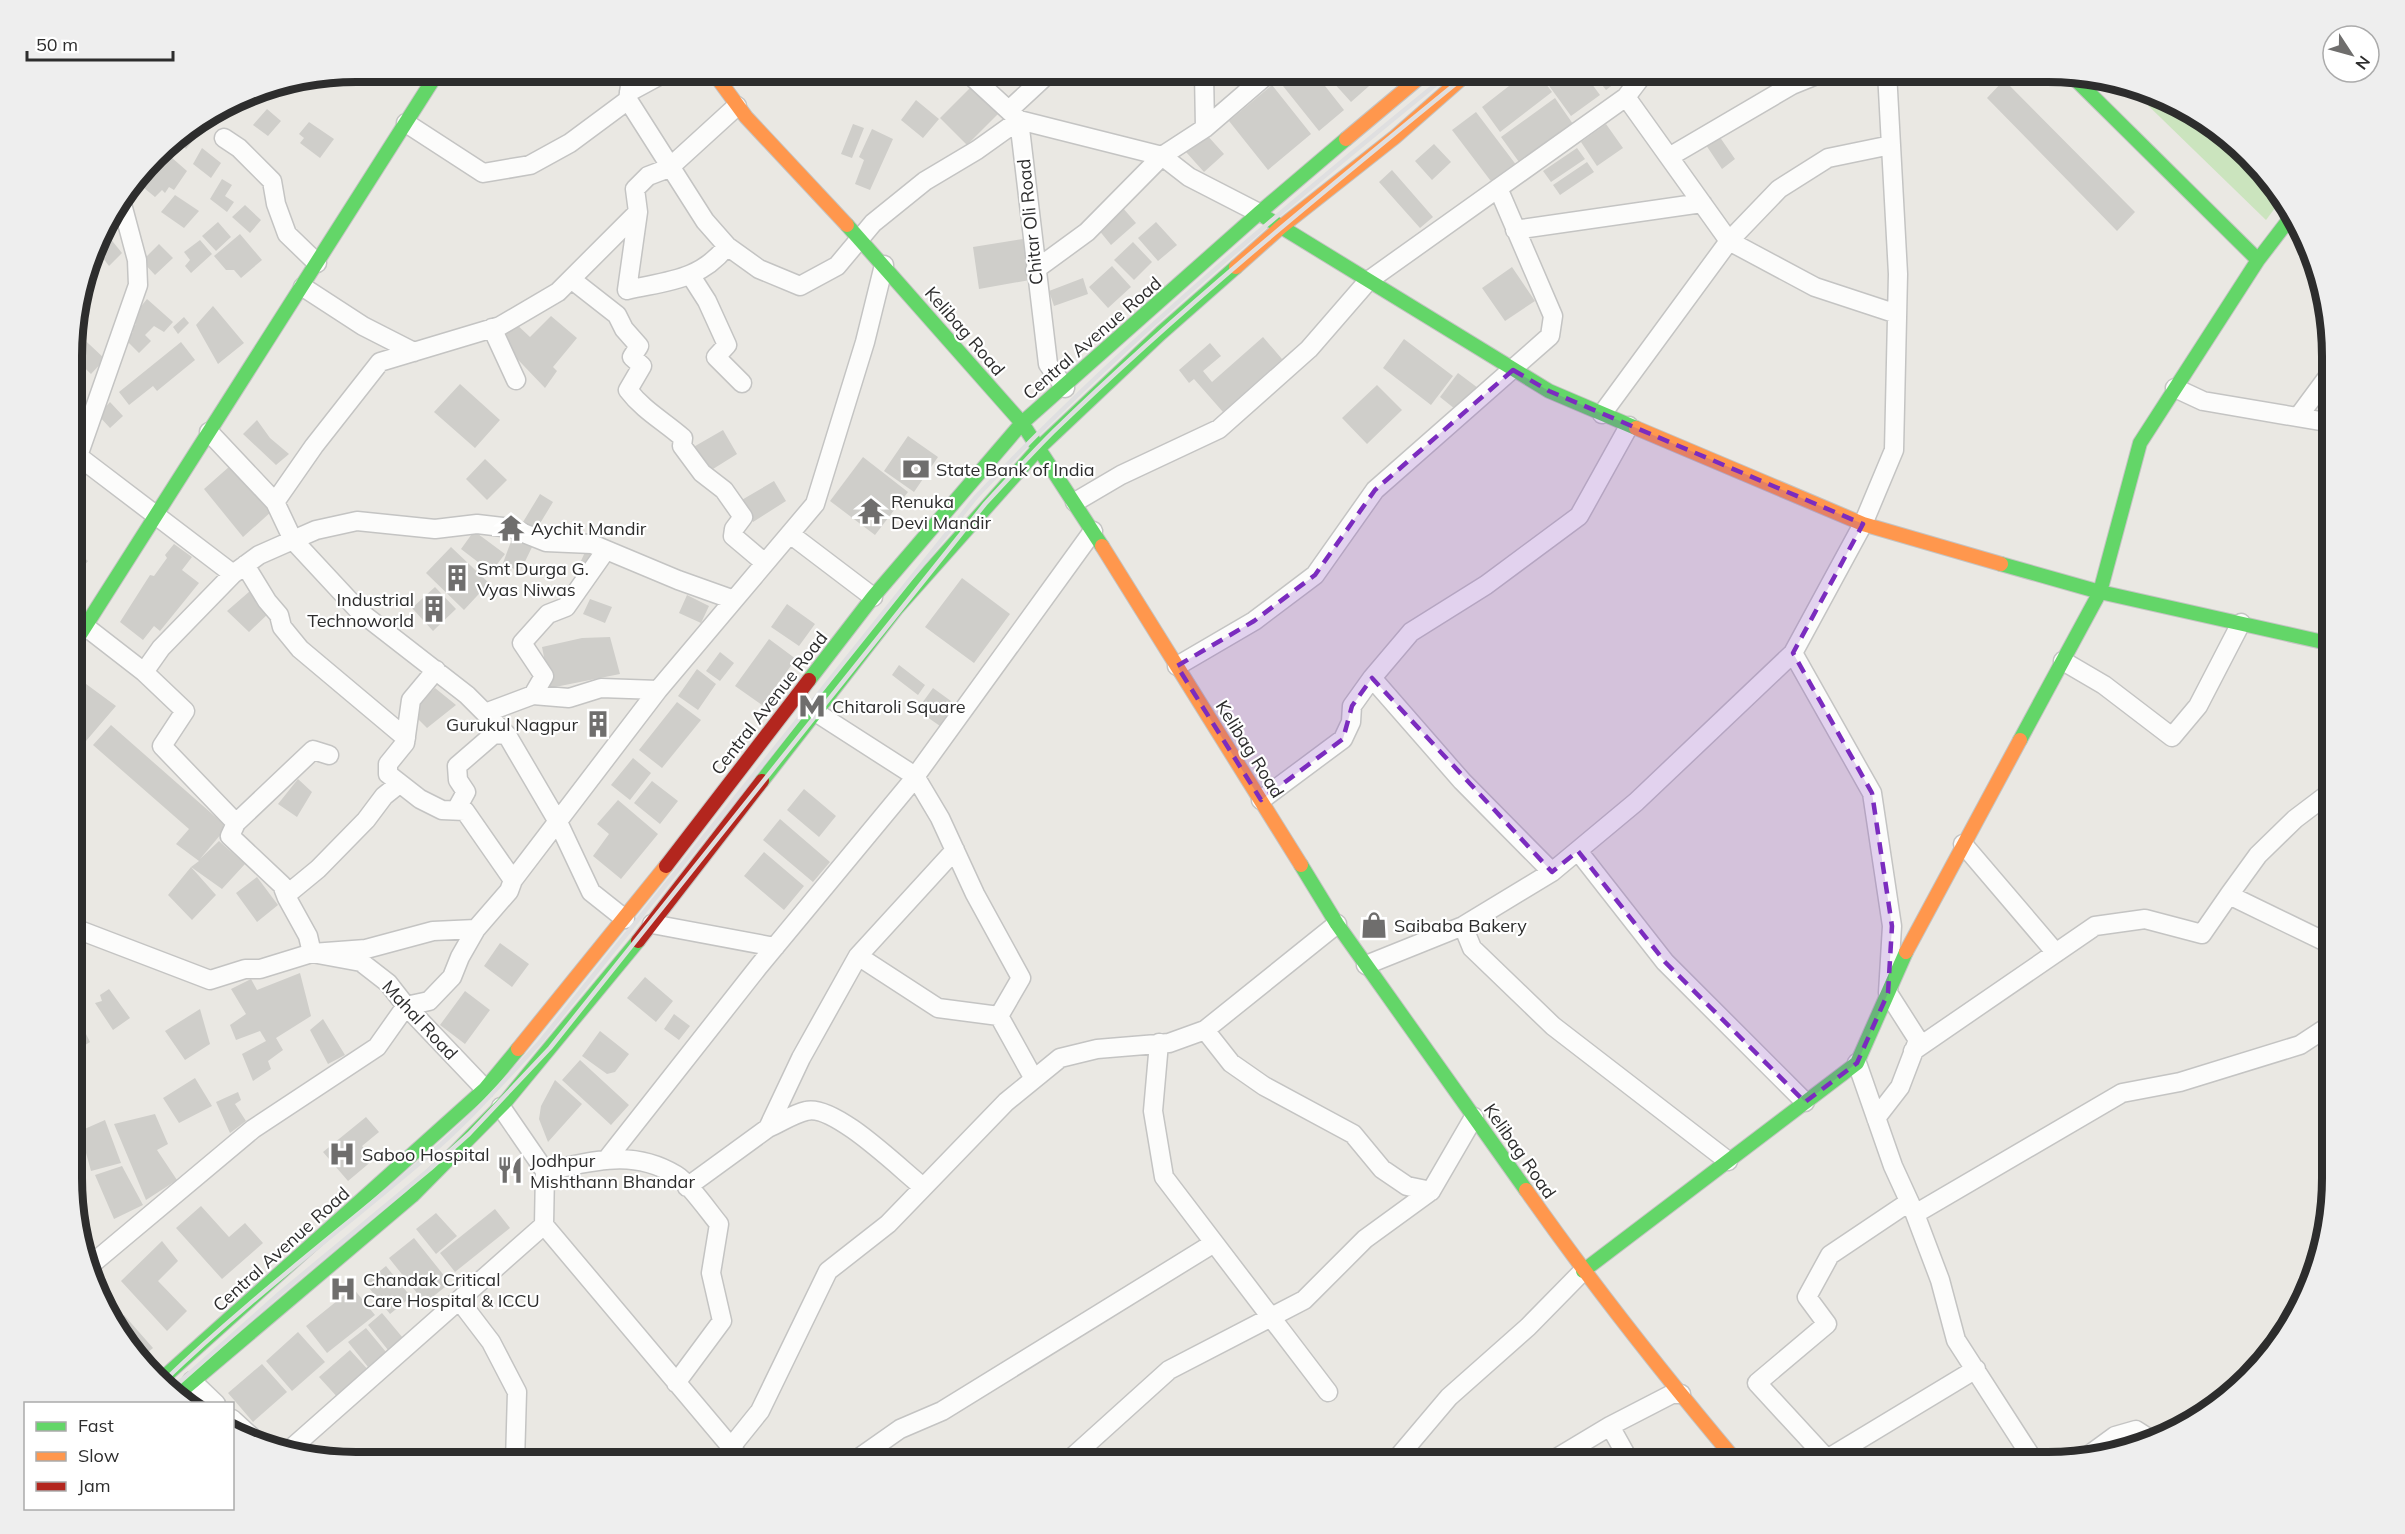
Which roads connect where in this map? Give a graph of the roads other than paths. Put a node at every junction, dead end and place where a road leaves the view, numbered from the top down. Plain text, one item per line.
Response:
1 (432, 82) edge
2 (631, 82) edge
3 (651, 82) edge
4 (720, 82) edge
5 (979, 82) edge
6 (1042, 82) edge
7 (1204, 82) edge
8 (1258, 82) edge
9 (1414, 82) edge
10 (1458, 82) edge
11 (1638, 82) edge
12 (1799, 82) edge
13 (1888, 82) edge
14 (2081, 85) edge
15 (629, 96) junction
16 (1626, 97) junction
17 (737, 106) junction
18 (1014, 115) junction
19 (406, 123) junction
20 (1205, 128) junction
21 (224, 138) dead end
22 (1891, 145) junction
23 (1162, 156) junction
24 (1669, 157) junction
25 (669, 168) junction
26 (1498, 188) junction
27 (1702, 203) junction
28 (124, 211) edge
29 (638, 212) junction
30 (1260, 213) junction
31 (2287, 222) edge
32 (1281, 227) junction
33 (1515, 230) junction
34 (860, 238) junction
35 (1729, 241) junction
36 (727, 246) junction
37 (2258, 260) junction
38 (317, 263) junction
39 (884, 265) junction
40 (1035, 270) junction
41 (691, 276) junction
42 (571, 279) junction
43 (1368, 280) junction
44 (303, 287) junction
45 (1897, 314) junction
46 (492, 328) junction
47 (414, 352) junction
48 (1513, 370) junction
49 (516, 380) dead end
50 (742, 383) dead end
51 (2322, 385) edge
52 (1065, 388) junction
53 (2175, 388) junction
54 (1602, 414) junction
55 (2298, 417) junction
56 (2322, 421) edge
57 (1022, 423) junction
58 (1629, 426) junction
59 (209, 432) junction
60 (82, 441) edge
61 (1039, 448) junction
62 (82, 462) edge
63 (275, 502) junction
64 (1075, 502) junction
65 (155, 514) junction
66 (1863, 524) junction
67 (1094, 531) junction
68 (789, 534) junction
69 (293, 540) junction
70 (606, 550) junction
71 (765, 563) junction
72 (239, 570) junction
73 (2100, 592) junction
74 (873, 597) junction
75 (734, 600) junction
76 (2241, 623) junction
77 (86, 627) junction
78 (82, 633) edge
79 (2322, 642) edge
80 (1793, 653) junction
81 (2063, 661) junction
82 (1177, 666) junction
83 (436, 670) junction
84 (144, 672) junction
85 (1372, 678) junction
86 (658, 690) junction
87 (533, 695) junction
88 (817, 712) junction
89 (485, 713) junction
90 (507, 735) junction
91 (406, 738) junction
92 (329, 755) dead end
93 (915, 776) junction
94 (399, 784) junction
95 (2322, 799) edge
96 (1261, 800) junction
97 (456, 810) junction
98 (558, 822) junction
99 (236, 823) junction
100 (1964, 844) junction
101 (954, 850) junction
102 (1578, 851) junction
103 (1552, 872) junction
104 (513, 880) junction
105 (2229, 895) junction
106 (287, 898) junction
107 (625, 919) junction
108 (652, 924) junction
109 (1337, 924) junction
110 (1463, 926) junction
111 (476, 929) junction
112 (82, 931) edge
113 (2322, 940) edge
114 (775, 947) junction
115 (312, 953) junction
116 (2056, 953) junction
117 (858, 956) junction
118 (1366, 965) junction
119 (1888, 993) junction
120 (406, 1006) junction
121 (999, 1016) junction
122 (1205, 1030) junction
123 (2322, 1031) edge
124 (1159, 1043) junction
125 (1914, 1052) junction
126 (1857, 1063) junction
127 (1034, 1079) junction
128 (485, 1089) junction
129 (1805, 1102) junction
130 (501, 1107) junction
131 (1474, 1117) junction
132 (1876, 1118) junction
133 (768, 1128) junction
134 (607, 1159) junction
135 (1728, 1161) junction
136 (545, 1171) junction
137 (687, 1187) junction
138 (923, 1187) junction
139 (1431, 1191) junction
140 (1912, 1208) junction
141 (544, 1225) junction
142 (1214, 1243) junction
143 (96, 1261) edge
144 (1583, 1271) junction
145 (459, 1300) junction
146 (1271, 1317) junction
147 (1976, 1369) junction
148 (167, 1375) edge
149 (192, 1381) junction
150 (676, 1383) junction
151 (183, 1389) edge
152 (1328, 1392) dead end
153 (1681, 1394) junction
154 (214, 1402) edge
155 (1610, 1426) junction
156 (2143, 1435) edge
157 (296, 1444) edge
158 (2101, 1446) edge
159 (730, 1447) junction
160 (515, 1452) edge
161 (734, 1452) edge
162 (867, 1452) edge
163 (1078, 1452) edge
164 (1402, 1452) edge
165 (1567, 1452) edge
166 (1624, 1452) edge
167 (1729, 1452) edge
168 (1821, 1452) edge
169 (1841, 1452) edge
170 (2028, 1452) edge

1 - 19 street
2 - 15 street
3 - 15 street
4 - 17 street, Kelibag Road
5 - 18 street
6 - 18 street
7 - 20 street
8 - 20 street
9 - 30 street, Central Avenue Road
10 - 32 street
11 - 16 street
12 - 24 street
13 - 22 street
14 - 37 street
15 - 19 street
15 - 25 street
16 - 24 street
16 - 26 street
17 - 25 street
17 - 34 street, Kelibag Road
18 - 23 street
18 - 34 street
18 - 40 street, Chitar Oli Road
19 - 38 street
20 - 23 street
21 - 38 street
22 - 35 street
22 - 45 street
23 - 30 street
23 - 40 street
24 - 27 street
25 - 29 street
25 - 36 street
26 - 33 street
26 - 43 street
27 - 33 street
27 - 35 street
28 - 60 street
29 - 41 street
29 - 42 street
30 - 32 street
30 - 52 street, Central Avenue Road
31 - 37 street
32 - 43 street
32 - 61 street
33 - 48 street
34 - 36 street
34 - 39 street, Kelibag Road
35 - 45 street
35 - 54 street
36 - 41 street
37 - 53 street
38 - 44 street
39 - 57 street, Kelibag Road
39 - 68 street
40 - 52 street, Chitar Oli Road
41 - 50 street
42 - 46 street
42 - 71 street
43 - 48 street
43 - 64 street
44 - 47 street
44 - 59 street
45 - 66 street
46 - 47 street
46 - 49 street
47 - 63 street
48 - 54 street
48 - 82 street
51 - 55 street
52 - 57 street, Central Avenue Road
53 - 55 street
53 - 73 street
54 - 58 street
55 - 56 street
57 - 61 street, Kelibag Road
57 - 74 street, Central Avenue Road
58 - 66 street
58 - 85 street
59 - 63 street
59 - 65 street
61 - 64 street, Kelibag Road
61 - 88 street
62 - 65 street
63 - 69 street
64 - 67 street, Kelibag Road
65 - 72 street
65 - 77 street
66 - 73 street
66 - 80 street
67 - 82 street, Kelibag Road
67 - 93 street
68 - 71 street
68 - 74 street
69 - 70 street
69 - 72 street
69 - 83 street
70 - 75 street
70 - 87 street
71 - 75 street
72 - 84 street
72 - 91 street
73 - 76 street
73 - 81 street
74 - 107 street, Central Avenue Road
75 - 86 street
76 - 79 street
76 - 81 street
77 - 78 street
77 - 84 street
80 - 102 street
80 - 119 street
81 - 100 street
82 - 96 street, Kelibag Road
83 - 89 street
83 - 91 street
84 - 99 street
85 - 96 street
85 - 103 street
86 - 87 street
86 - 98 street
87 - 89 street
88 - 93 street
88 - 108 street
89 - 90 street
90 - 97 street
90 - 98 street
91 - 94 street
92 - 99 street
93 - 101 street
93 - 114 street
94 - 97 street
94 - 106 street
95 - 105 street
96 - 109 street, Kelibag Road
97 - 104 street
98 - 104 street
98 - 107 street
99 - 106 street
100 - 116 street
100 - 119 street
101 - 117 street
101 - 121 street
102 - 103 street
102 - 129 street
103 - 110 street
104 - 111 street
105 - 113 street
105 - 116 street
106 - 115 street
107 - 128 street, Central Avenue Road
108 - 114 street
108 - 130 street
109 - 118 street, Kelibag Road
109 - 122 street
110 - 118 street
110 - 135 street
111 - 115 street
111 - 120 street
112 - 115 street, Mahal Road
114 - 134 street
115 - 120 street, Mahal Road
116 - 125 street
117 - 121 street
117 - 133 street
118 - 131 street, Kelibag Road
119 - 125 street
119 - 126 street
120 - 128 street, Mahal Road
120 - 143 street
121 - 127 street
122 - 124 street
122 - 139 street
123 - 140 street
124 - 127 street
124 - 142 street
125 - 132 street
126 - 129 street
126 - 132 street
127 - 138 street
128 - 130 street
128 - 148 street, Central Avenue Road
129 - 135 street
130 - 136 street
130 - 149 street
131 - 139 street
131 - 144 street, Kelibag Road
132 - 140 street
133 - 137 street
133 - 138 street
134 - 136 street
134 - 137 street
135 - 144 street
136 - 141 street
137 - 150 street
138 - 159 street
139 - 146 street
140 - 147 street
140 - 168 street
141 - 145 street
141 - 150 street
142 - 146 street
142 - 162 street
144 - 153 street, Kelibag Road
144 - 164 street
145 - 157 street
145 - 160 street
146 - 152 street
146 - 163 street
147 - 169 street
147 - 170 street
149 - 151 street
149 - 154 street
150 - 159 street
153 - 155 street
153 - 167 street, Kelibag Road
155 - 165 street
155 - 166 street
156 - 158 street
159 - 161 street

